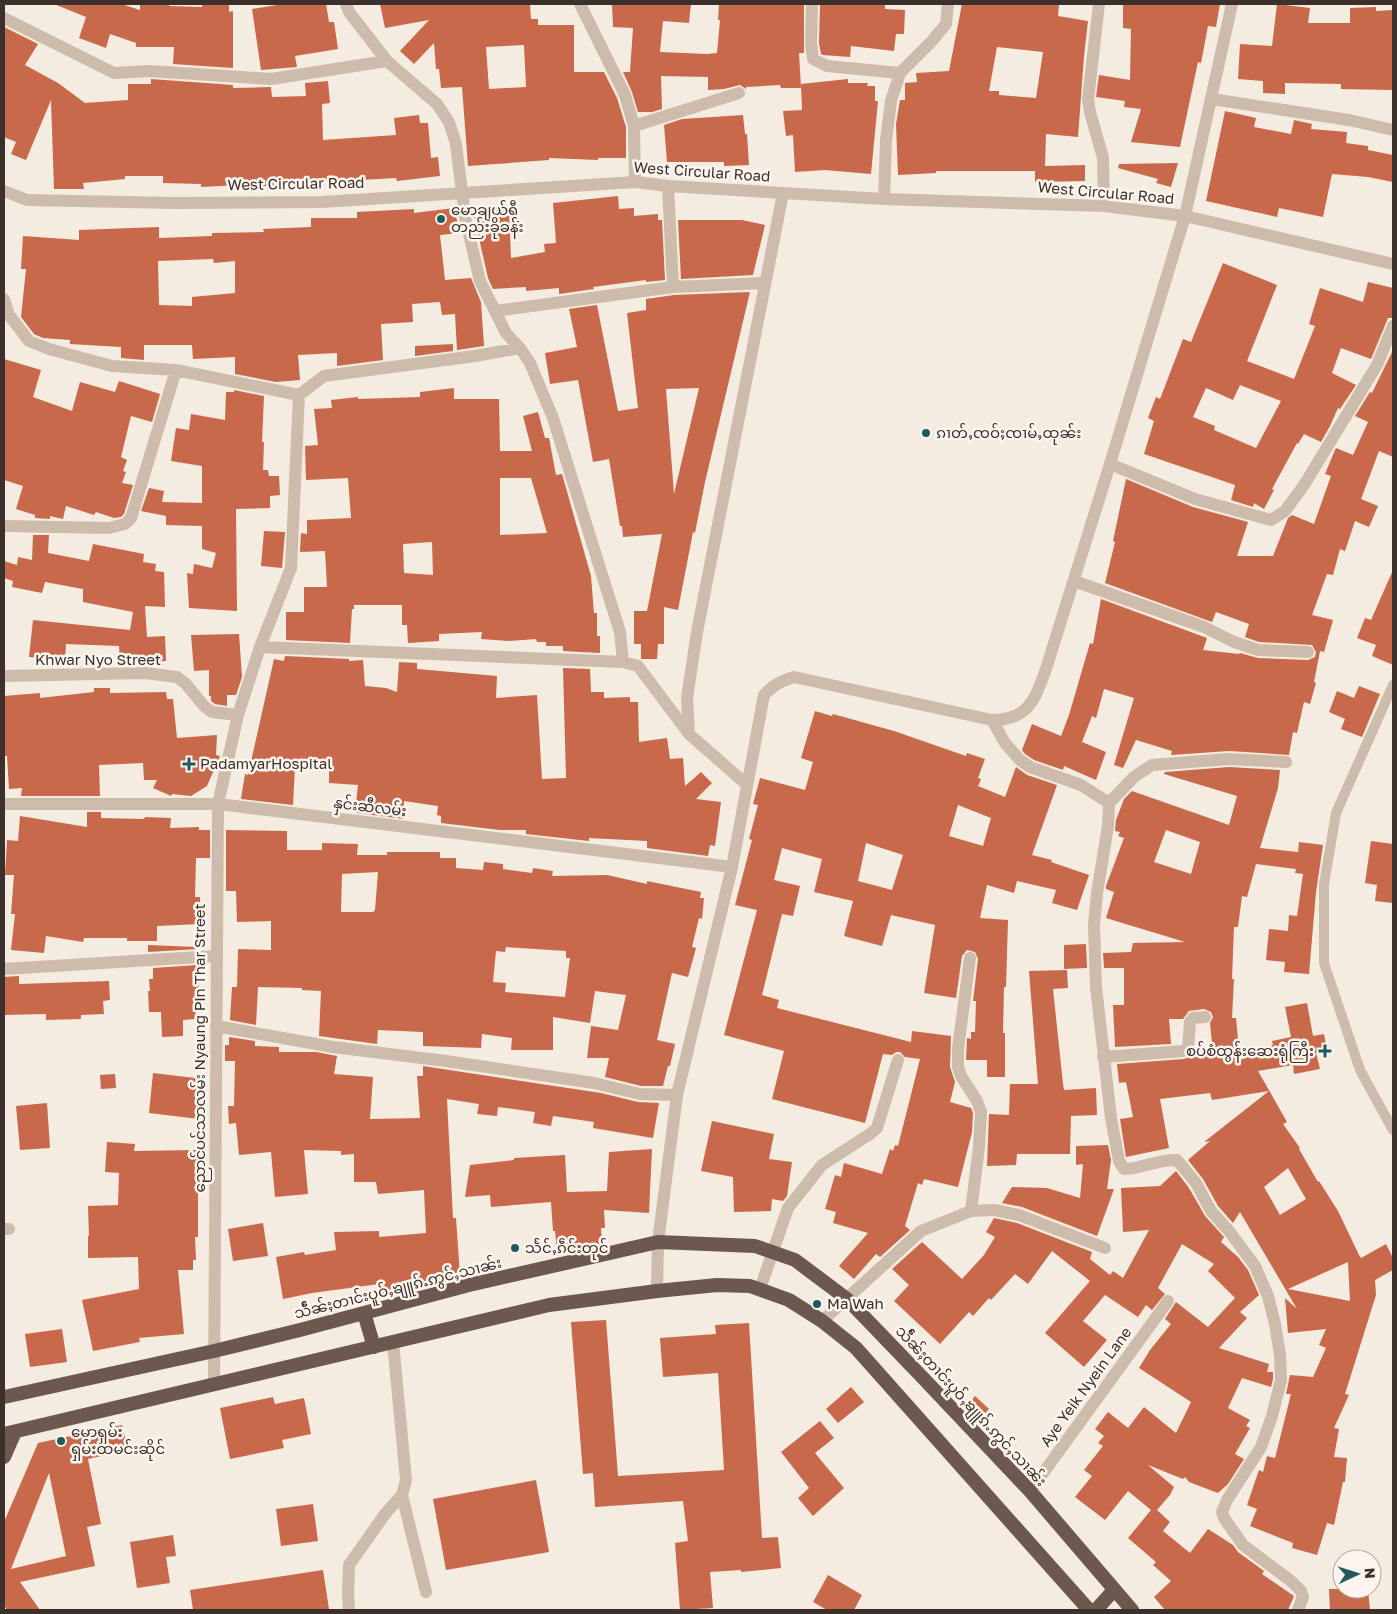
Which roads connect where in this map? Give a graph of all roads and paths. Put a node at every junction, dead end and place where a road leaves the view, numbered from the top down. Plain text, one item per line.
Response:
1 (346, 4) edge
2 (580, 4) edge
3 (812, 4) edge
4 (948, 4) edge
5 (1099, 4) edge
6 (1232, 4) edge
7 (4, 18) edge
8 (387, 61) junction
9 (900, 73) junction
10 (739, 93) dead end
11 (1212, 99) junction
12 (634, 126) junction
13 (1393, 130) edge
14 (635, 182) junction
15 (668, 186) junction
16 (461, 193) junction
17 (4, 194) edge
18 (783, 194) junction
19 (884, 199) junction
20 (1104, 206) junction
21 (1184, 216) junction
22 (1393, 264) edge
23 (766, 283) junction
24 (673, 287) junction
25 (4, 299) edge
26 (495, 311) junction
27 (1393, 326) edge
28 (520, 348) junction
29 (176, 370) junction
30 (299, 395) junction
31 (1110, 464) junction
32 (4, 526) edge
33 (1074, 581) junction
34 (260, 647) junction
35 (1308, 652) dead end
36 (623, 662) junction
37 (4, 676) edge
38 (1393, 685) edge
39 (238, 715) junction
40 (992, 720) junction
41 (689, 734) junction
42 (1286, 762) dead end
43 (746, 784) junction
44 (1109, 803) junction
45 (4, 804) edge
46 (218, 804) junction
47 (732, 867) junction
48 (216, 956) junction
49 (970, 958) dead end
50 (4, 969) edge
51 (1205, 1017) dead end
52 (216, 1026) junction
53 (1103, 1057) junction
54 (898, 1060) dead end
55 (678, 1095) junction
56 (1393, 1130) edge
57 (971, 1210) junction
58 (658, 1242) junction
59 (1105, 1248) dead end
60 (772, 1252) junction
61 (760, 1289) junction
62 (657, 1291) junction
63 (847, 1299) junction
64 (1168, 1302) dead end
65 (364, 1313) junction
66 (822, 1321) junction
67 (393, 1342) junction
68 (374, 1347) junction
69 (214, 1351) junction
70 (214, 1385) junction
71 (4, 1396) edge
72 (10, 1433) edge
73 (4, 1456) edge
74 (1030, 1491) junction
75 (402, 1495) junction
76 (1114, 1590) junction
77 (426, 1592) dead end
78 (349, 1610) edge
79 (1089, 1610) edge
80 (1096, 1610) edge
81 (1132, 1610) edge
82 (1298, 1610) edge

1 - 8 street
2 - 12 street
3 - 9 street
4 - 9 street
5 - 20 street
6 - 11 street
7 - 8 street
8 - 16 street
9 - 19 street
10 - 12 street
11 - 13 street
11 - 21 street
12 - 14 street
14 - 15 street, West Circular Road
14 - 16 street, West Circular Road
15 - 18 street, West Circular Road
15 - 24 street
16 - 17 street, West Circular Road
16 - 26 street
18 - 19 street, West Circular Road
18 - 23 street
19 - 20 street, West Circular Road
20 - 21 street, West Circular Road
21 - 22 street, West Circular Road
21 - 31 street
23 - 24 street
23 - 41 street
24 - 26 street
25 - 29 street
26 - 28 street
27 - 31 street
28 - 30 street
28 - 36 street
29 - 30 street
29 - 32 street
30 - 34 street, ညောင်ပင်သာလမ်း Nyaung Pin Thar Street
31 - 33 street
33 - 35 street
33 - 40 street
34 - 36 street
34 - 39 street, ညောင်ပင်သာလမ်း Nyaung Pin Thar Street
36 - 41 street
37 - 39 street, Khwar Nyo Street
38 - 56 lane
39 - 46 street, ညောင်ပင်သာလမ်း Nyaung Pin Thar Street
40 - 43 street
40 - 44 street
41 - 43 street
42 - 44 street
43 - 47 street
44 - 53 street
45 - 46 street, နှင်းဆီလမ်း
46 - 47 street, နှင်းဆီလမ်း
46 - 48 street, ညောင်ပင်သာလမ်း Nyaung Pin Thar Street
47 - 55 street
48 - 50 street
48 - 52 street, ညောင်ပင်သာလမ်း Nyaung Pin Thar Street
49 - 57 street
51 - 53 street
52 - 55 street
52 - 69 street, ညောင်ပင်သာလမ်း Nyaung Pin Thar Street
53 - 82 street
54 - 60 street
55 - 58 street
57 - 59 street
57 - 63 street
58 - 60 highway, သဵႅၼ်ႈတၢင်းပူဝ်ႇၶျူၵ်ႉဢွင်ႇသၢၼ်း
58 - 62 street
58 - 65 highway, သဵႅၼ်ႈတၢင်းပူဝ်ႇၶျူၵ်ႉဢွင်ႇသၢၼ်း
60 - 61 street
60 - 63 highway, သဵႅၼ်ႈတၢင်းပူဝ်ႇၶျူၵ်ႉဢွင်ႇသၢၼ်း
61 - 62 highway
61 - 66 highway
62 - 67 highway
63 - 66 street
63 - 74 highway, သဵႅၼ်ႈတၢင်းပူဝ်ႇၶျူၵ်ႉဢွင်ႇသၢၼ်း
64 - 74 street, Aye Yeik Nyein Lane
65 - 68 highway
65 - 69 highway, သဵႅၼ်ႈတၢင်းပူဝ်ႇၶျူၵ်ႉဢွင်ႇသၢၼ်း
66 - 79 highway
67 - 68 highway
67 - 75 street
68 - 70 highway
69 - 70 street, ညောင်ပင်သာလမ်း Nyaung Pin Thar Street
69 - 71 highway, သဵႅၼ်ႈတၢင်းပူဝ်ႇၶျူၵ်ႉဢွင်ႇသၢၼ်း
70 - 72 highway
72 - 73 highway
74 - 76 highway, သဵႅၼ်ႈတၢင်းပူဝ်ႇၶျူၵ်ႉဢွင်ႇသၢၼ်း
75 - 77 street
75 - 78 street
76 - 80 highway
76 - 81 highway, သဵႅၼ်ႈတၢင်းပူဝ်ႇၶျူၵ်ႉဢွင်ႇသၢၼ်း

